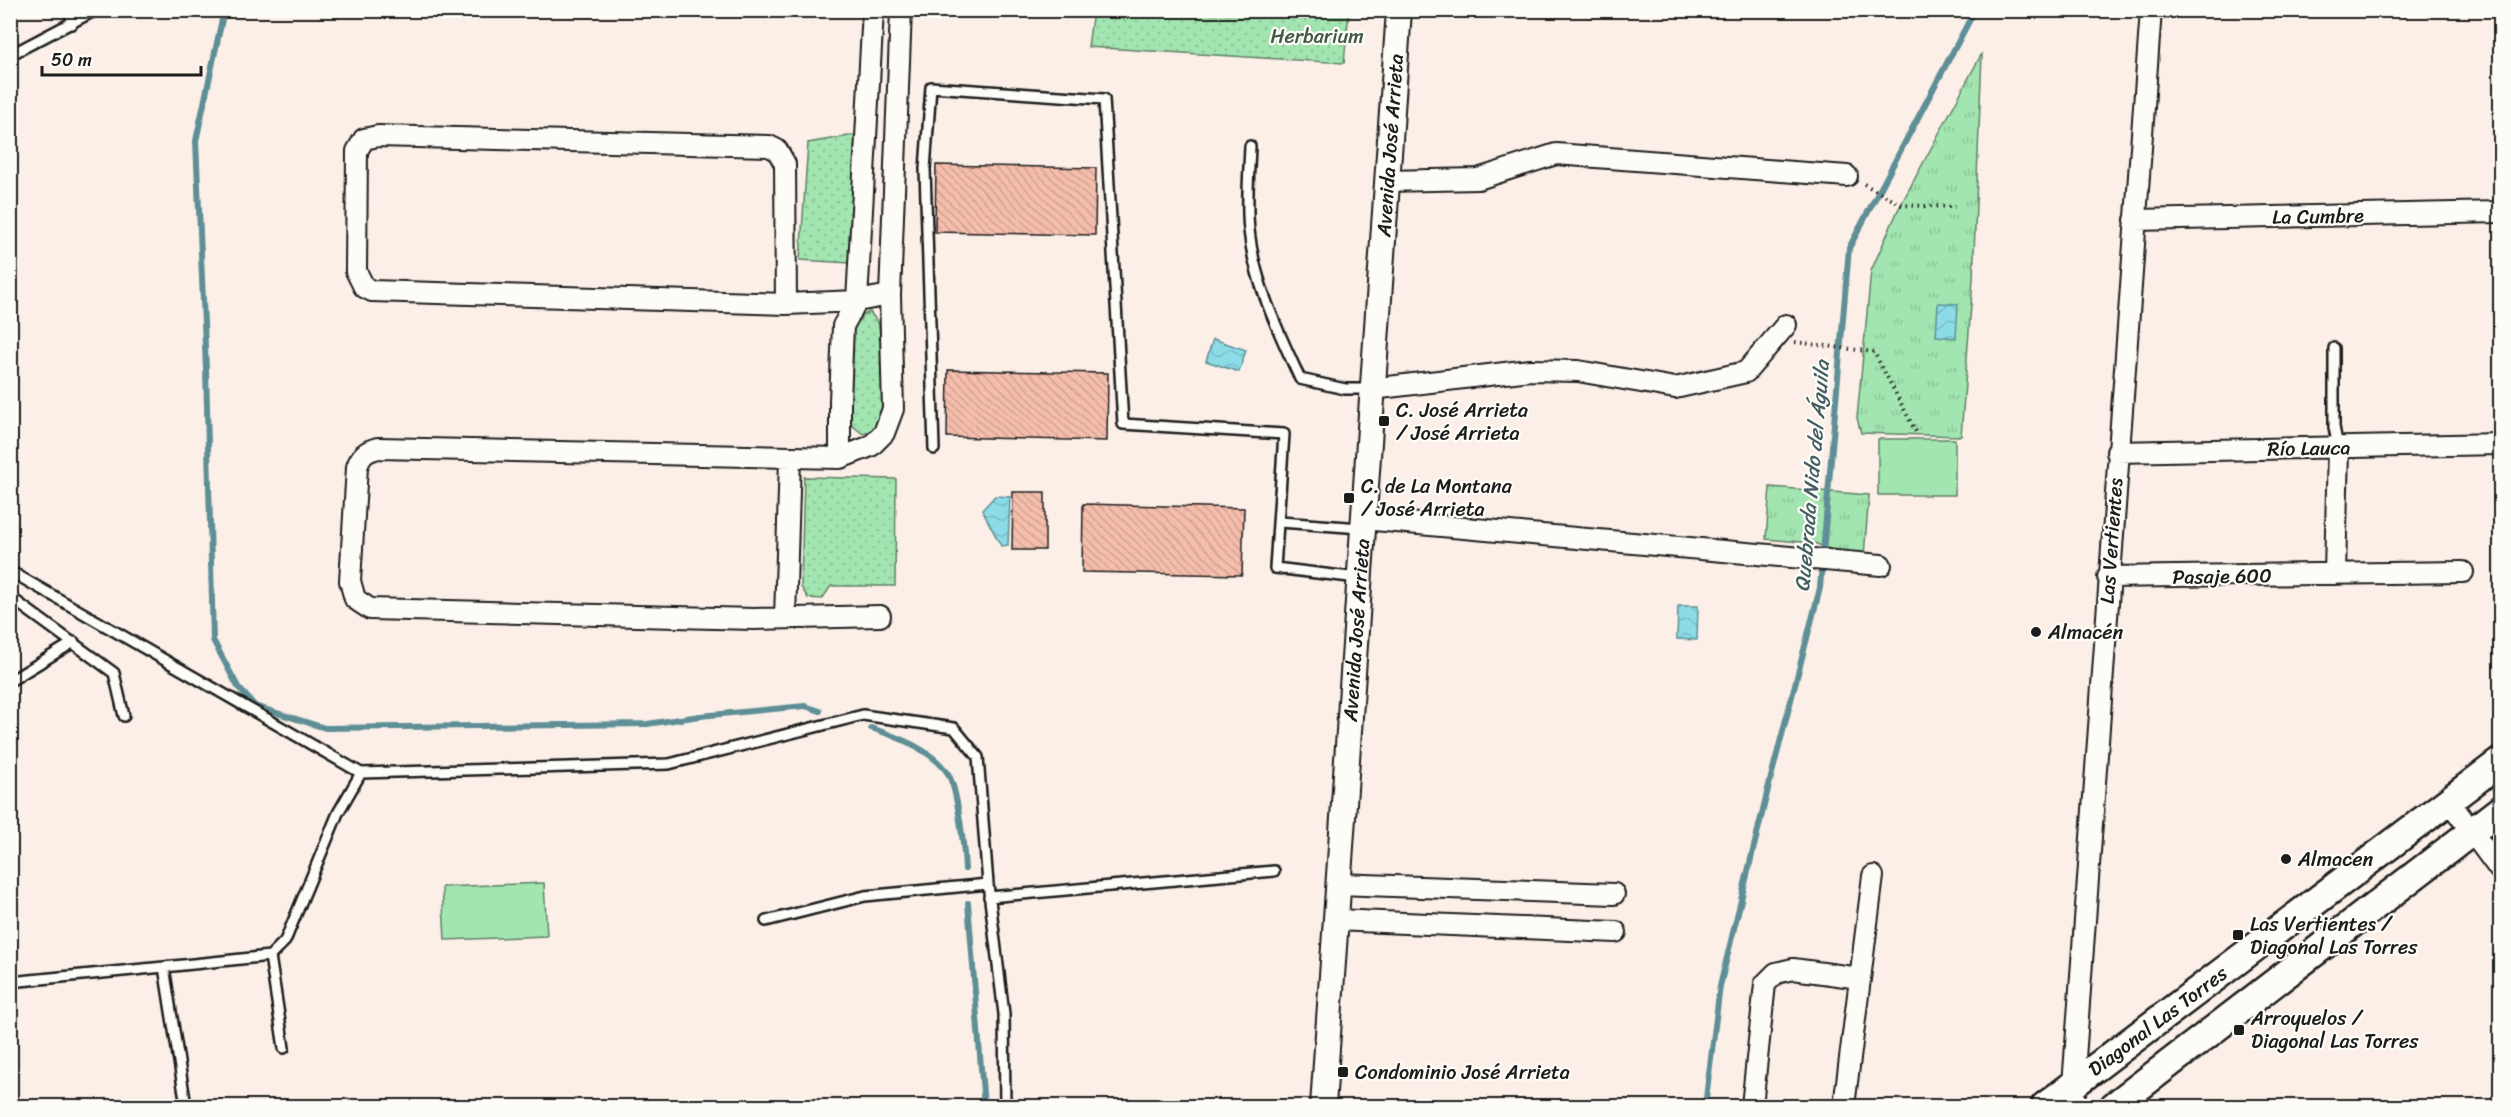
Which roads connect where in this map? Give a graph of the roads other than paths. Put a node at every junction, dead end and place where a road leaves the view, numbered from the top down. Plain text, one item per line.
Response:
1 (70, 10) edge
2 (96, 10) edge
3 (873, 10) edge
4 (901, 10) edge
5 (1399, 10) edge
6 (2151, 10) edge
7 (72, 24) junction
8 (10, 55) edge
9 (1250, 146) dead end
10 (1847, 176) dead end
11 (1386, 181) junction
12 (2500, 212) edge
13 (2135, 220) junction
14 (890, 295) junction
15 (857, 301) junction
16 (786, 304) junction
17 (1786, 325) dead end
18 (2334, 348) dead end
19 (1372, 389) junction
20 (2500, 444) edge
21 (2338, 447) junction
22 (934, 449) dead end
23 (2117, 452) junction
24 (840, 458) junction
25 (790, 459) junction
26 (1280, 522) junction
27 (1362, 524) junction
28 (1881, 566) dead end
29 (10, 571) edge
30 (2463, 572) dead end
31 (2336, 574) junction
32 (1359, 578) junction
33 (2108, 578) junction
34 (10, 597) edge
35 (880, 616) dead end
36 (784, 618) junction
37 (74, 642) junction
38 (10, 681) edge
39 (124, 716) dead end
40 (2500, 762) edge
41 (361, 773) junction
42 (2449, 801) junction
43 (2500, 810) edge
44 (2471, 832) junction
45 (2500, 870) edge
46 (1274, 871) dead end
47 (1873, 876) dead end
48 (988, 884) junction
49 (1337, 884) junction
50 (1614, 894) dead end
51 (989, 897) junction
52 (1335, 920) junction
53 (766, 921) dead end
54 (1616, 932) dead end
55 (270, 956) junction
56 (164, 967) junction
57 (1860, 978) junction
58 (10, 982) edge
59 (284, 1048) dead end
60 (2075, 1096) edge
61 (186, 1107) edge
62 (1005, 1107) edge
63 (1323, 1107) edge
64 (1752, 1107) edge
65 (1844, 1107) edge
66 (2045, 1107) edge
67 (2114, 1107) edge

1 - 7 lane
2 - 7 lane
3 - 15 street
4 - 14 street
5 - 11 street, Avenida José Arrieta
6 - 13 street, Las Vertientes
7 - 8 lane
9 - 19 lane
10 - 11 street
11 - 19 street, Avenida José Arrieta
12 - 13 street, La Cumbre
13 - 23 street, Las Vertientes
14 - 15 street
14 - 24 street
15 - 16 street
15 - 24 street
16 - 16 street
17 - 19 street
18 - 21 lane
19 - 27 street, Avenida José Arrieta
20 - 21 street, Río Lauca
21 - 23 street, Río Lauca
21 - 31 street
22 - 26 lane
23 - 33 street, Las Vertientes
24 - 25 street
25 - 36 street
25 - 36 street
26 - 27 lane
26 - 32 lane
27 - 28 street
27 - 32 street, Avenida José Arrieta
29 - 41 lane
30 - 31 street, Pasaje 600
31 - 33 street, Pasaje 600
32 - 49 street, Avenida José Arrieta
33 - 60 street, Las Vertientes
34 - 37 lane
35 - 36 street
37 - 38 lane
37 - 39 lane
40 - 42 main road, Diagonal Las Torres
41 - 48 lane
41 - 55 lane
42 - 44 street
42 - 60 main road, Diagonal Las Torres
43 - 44 main road, Diagonal Las Torres
44 - 45 street
44 - 67 main road, Diagonal Las Torres
46 - 51 lane
47 - 57 street
48 - 51 lane
48 - 53 lane
49 - 50 street
49 - 52 street, Avenida José Arrieta
51 - 62 lane
52 - 54 street
52 - 63 street, Avenida José Arrieta
55 - 56 lane
55 - 59 lane
56 - 58 lane
56 - 61 lane
57 - 64 street
57 - 65 street
60 - 66 main road, Diagonal Las Torres

